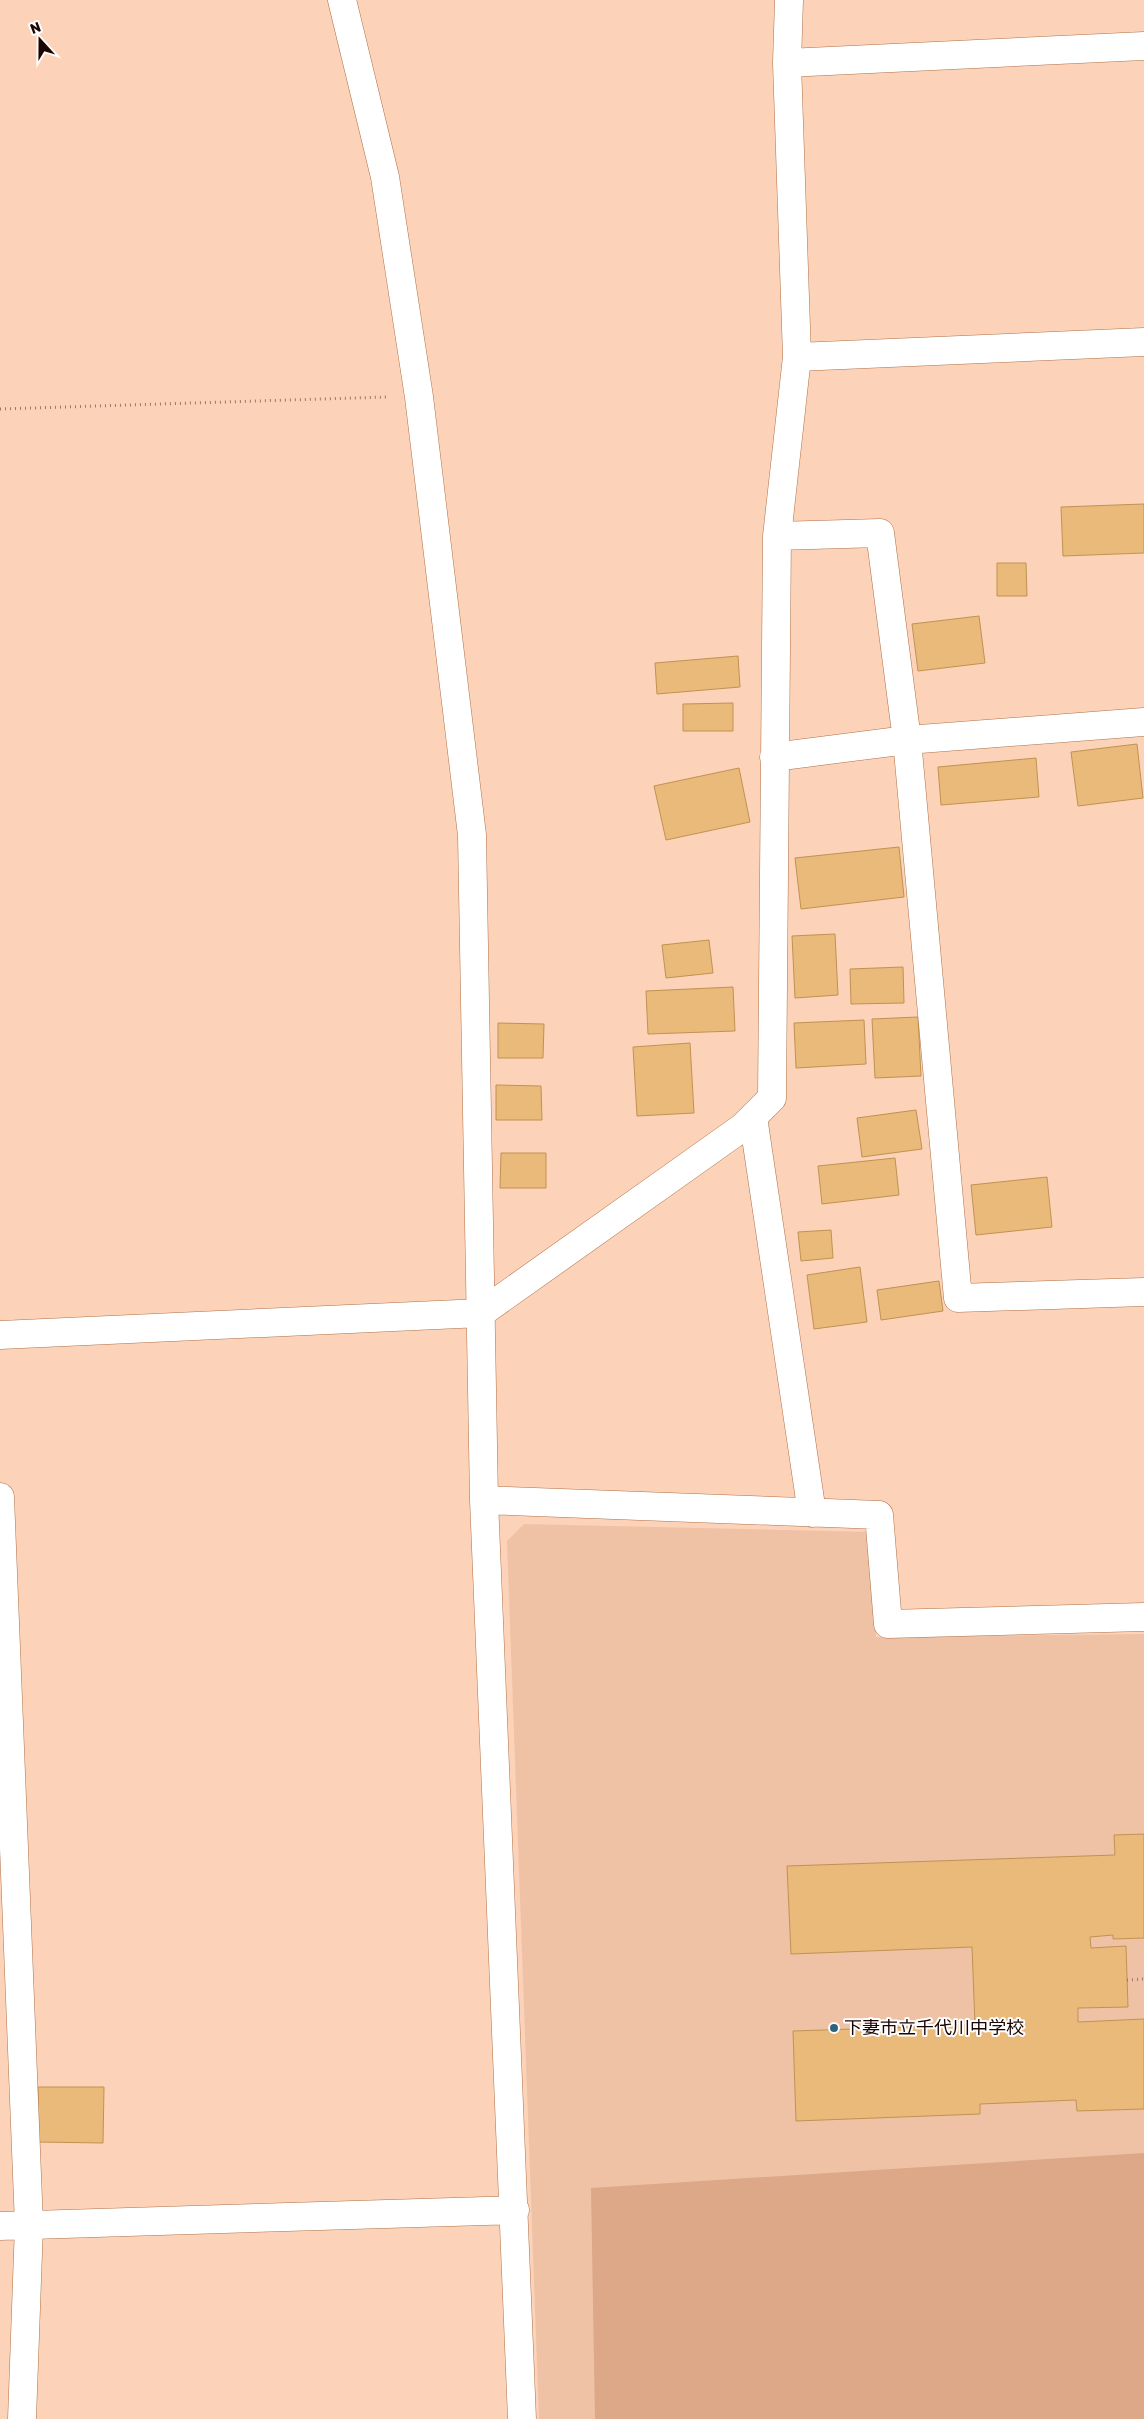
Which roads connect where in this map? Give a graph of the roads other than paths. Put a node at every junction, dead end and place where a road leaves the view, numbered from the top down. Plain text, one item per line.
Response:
1 (342, 0) edge
2 (789, 0) edge
3 (1144, 46) edge
4 (787, 63) junction
5 (1144, 342) edge
6 (796, 357) junction
7 (776, 536) junction
8 (1144, 722) edge
9 (907, 740) junction
10 (774, 758) junction
11 (753, 1117) junction
12 (1144, 1292) edge
13 (481, 1313) junction
14 (0, 1335) edge
15 (0, 1498) edge
16 (484, 1500) junction
17 (812, 1513) junction
18 (1144, 1617) edge
19 (515, 2210) junction
20 (29, 2225) junction
21 (0, 2226) edge
22 (22, 2419) edge
23 (522, 2419) edge

1 - 13 street
2 - 4 street
3 - 4 street
4 - 6 street
5 - 6 street
6 - 7 street
7 - 9 street
7 - 10 street
8 - 9 street
9 - 10 street
9 - 12 street
10 - 11 street
11 - 13 street
11 - 17 street
13 - 14 street
13 - 16 street
15 - 20 street
16 - 17 street
16 - 19 street
17 - 18 street
19 - 20 street
19 - 23 street
20 - 21 street
20 - 22 street

